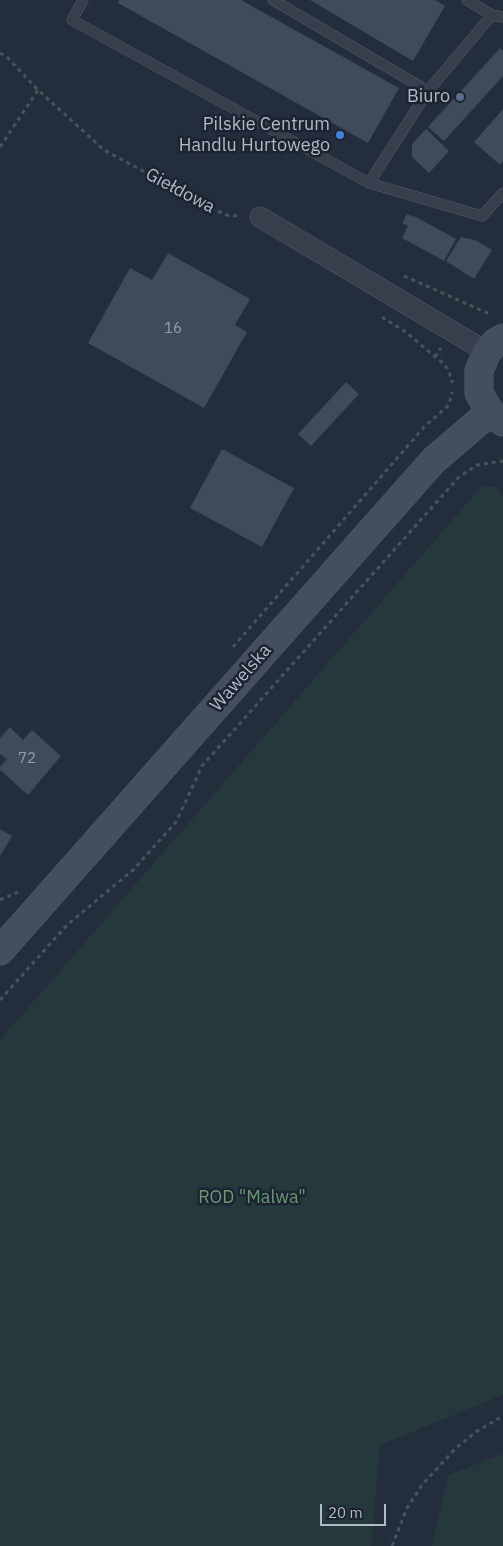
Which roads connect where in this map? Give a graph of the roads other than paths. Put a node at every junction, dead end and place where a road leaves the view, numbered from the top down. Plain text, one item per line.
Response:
1 (83, 0) edge
2 (273, 0) edge
3 (466, 0) edge
4 (492, 15) junction
5 (503, 17) edge
6 (428, 91) junction
7 (369, 182) junction
8 (503, 193) edge
9 (260, 217) road end
10 (495, 335) edge
11 (496, 417) edge
12 (0, 951) edge

1 - 7 lane
2 - 6 lane
3 - 4 lane
4 - 5 lane
4 - 6 lane
6 - 7 lane
7 - 8 lane
9 - 10 street
10 - 11 street
11 - 12 street, Wawelska

